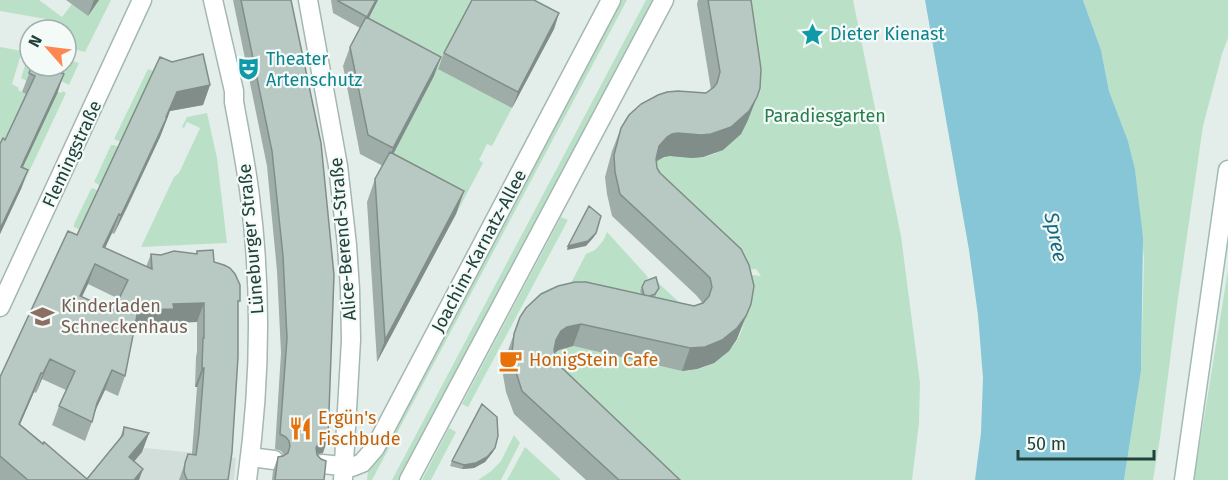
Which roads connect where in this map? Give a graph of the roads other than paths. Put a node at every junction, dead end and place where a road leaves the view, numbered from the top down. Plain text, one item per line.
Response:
1 (142, 0) edge
2 (213, 0) edge
3 (308, 0) edge
4 (611, 0) edge
5 (664, 0) edge
6 (1228, 170) edge
7 (0, 307) edge
8 (250, 457) junction
9 (274, 460) dead end
10 (322, 464) edge
11 (344, 473) edge
12 (247, 480) edge
13 (409, 480) edge
14 (1184, 480) edge

1 - 7 street, Flemingstraße
2 - 8 street, Lüneburger Straße
3 - 11 street, Alice-Berend-Straße
4 - 11 street, Joachim-Karnatz-Allee
5 - 13 street
6 - 14 street
8 - 9 street
8 - 12 street, Lüneburger Straße
10 - 11 street, Joachim-Karnatz-Allee

